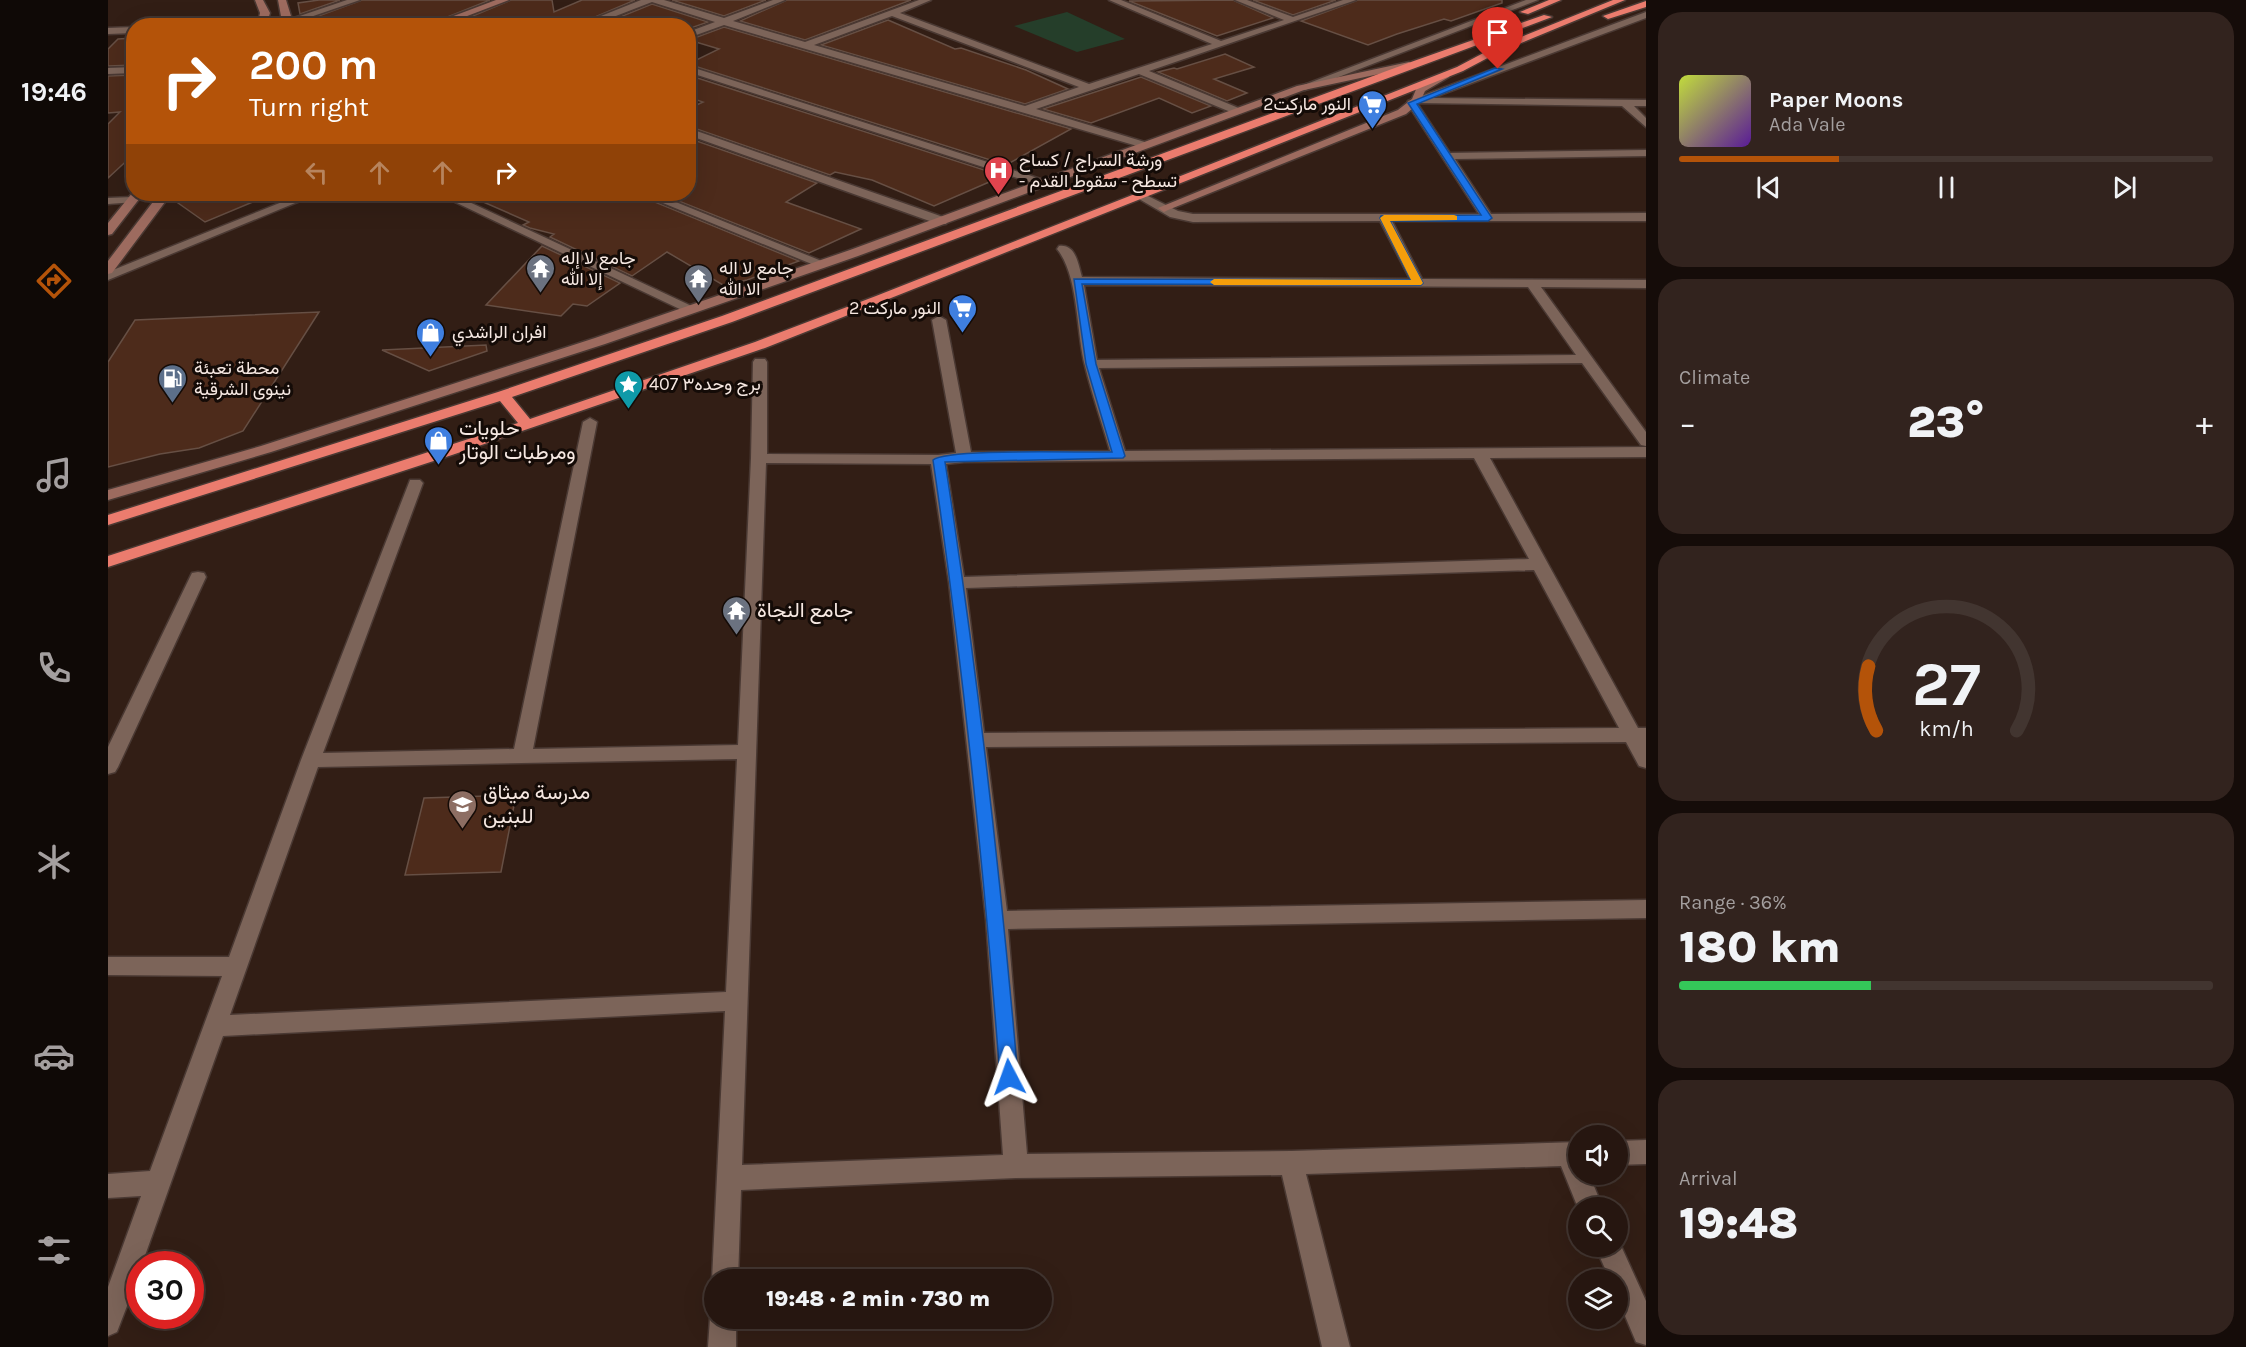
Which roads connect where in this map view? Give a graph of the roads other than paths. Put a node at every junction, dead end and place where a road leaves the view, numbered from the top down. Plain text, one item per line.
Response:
1 (259, 0) edge
2 (282, 0) edge
3 (356, 0) edge
4 (505, 0) edge
5 (649, 0) edge
6 (655, 0) edge
7 (781, 0) edge
8 (927, 0) edge
9 (1113, 0) edge
10 (1239, 0) edge
11 (1352, 0) edge
12 (1534, 0) edge
13 (1557, 0) edge
14 (1621, 0) edge
15 (1583, 4) dead end
16 (1646, 4) edge
17 (892, 13) junction
18 (1646, 15) edge
19 (264, 18) edge
20 (284, 18) edge
21 (301, 18) edge
22 (454, 18) edge
23 (601, 18) edge
24 (1293, 20) junction
25 (720, 21) junction
26 (126, 30) edge
27 (108, 31) edge
28 (696, 32) edge
29 (1221, 44) junction
30 (804, 46) junction
31 (1430, 58) junction
32 (1414, 64) junction
33 (1460, 69) junction
34 (126, 70) edge
35 (108, 71) edge
36 (1140, 71) junction
37 (696, 72) edge
38 (1445, 75) junction
39 (1090, 88) junction
40 (1301, 88) junction
41 (1413, 102) junction
42 (1625, 103) junction
43 (1646, 103) edge
44 (1028, 108) junction
45 (1238, 111) junction
46 (1646, 124) edge
47 (696, 134) edge
48 (1144, 146) junction
49 (1646, 153) edge
50 (1447, 156) junction
51 (1043, 183) junction
52 (1140, 196) junction
53 (126, 198) edge
54 (108, 201) edge
55 (132, 201) edge
56 (160, 201) edge
57 (294, 201) edge
58 (460, 201) edge
59 (665, 201) edge
60 (1164, 208) junction
61 (1646, 217) edge
62 (1384, 218) junction
63 (1488, 218) junction
64 (942, 221) junction
65 (108, 231) edge
66 (1063, 249) dead end
67 (824, 264) junction
68 (108, 270) edge
69 (108, 276) edge
70 (1077, 281) junction
71 (1418, 283) junction
72 (1532, 284) junction
73 (1646, 284) edge
74 (692, 309) junction
75 (939, 320) dead end
76 (1587, 359) junction
77 (760, 362) dead end
78 (1091, 364) junction
79 (503, 394) junction
80 (590, 422) dead end
81 (527, 425) junction
82 (1646, 441) edge
83 (1646, 452) edge
84 (1480, 454) junction
85 (1119, 456) junction
86 (964, 457) junction
87 (759, 458) junction
88 (938, 460) junction
89 (415, 483) dead end
90 (108, 495) edge
91 (108, 520) edge
92 (108, 562) edge
93 (1540, 564) junction
94 (198, 577) dead end
95 (957, 583) junction
96 (1639, 735) edge
97 (976, 740) junction
98 (745, 752) junction
99 (522, 756) junction
100 (311, 760) junction
101 (1646, 761) edge
102 (108, 767) edge
103 (1646, 909) edge
104 (997, 920) junction
105 (108, 966) edge
106 (237, 967) junction
107 (736, 1001) junction
108 (216, 1026) junction
109 (1646, 1152) edge
110 (1628, 1153) edge
111 (1568, 1154) edge
112 (1291, 1163) junction
113 (1016, 1166) junction
114 (729, 1178) junction
115 (159, 1183) junction
116 (108, 1186) edge
117 (1613, 1257) edge
118 (725, 1269) edge
119 (108, 1323) edge
120 (723, 1329) edge
121 (1646, 1332) edge
122 (722, 1347) edge
123 (1336, 1347) edge

1 - 19 main road
2 - 20 main road
3 - 21 street
4 - 22 main road
5 - 23 street
6 - 25 street
7 - 25 street
8 - 17 street
9 - 29 street
10 - 24 street
11 - 24 street
12 - 40 street
13 - 31 highway
14 - 33 highway
15 - 31 highway
16 - 33 highway
17 - 30 street
17 - 39 street
18 - 41 street
24 - 29 street
25 - 28 street
25 - 30 street
26 - 27 street
29 - 36 street
30 - 44 street
31 - 32 highway
32 - 40 main road
32 - 79 highway
33 - 38 highway
34 - 35 street
36 - 39 street
36 - 45 street
37 - 51 street
38 - 41 main road
38 - 52 highway
39 - 44 street
40 - 45 main road
41 - 42 street
41 - 50 street
41 - 60 main road
42 - 43 street
42 - 46 street
44 - 48 street
45 - 48 main road
47 - 64 street
48 - 51 main road
49 - 50 street
50 - 63 street
51 - 64 main road
52 - 60 street
52 - 81 highway
53 - 54 street
55 - 65 main road
56 - 68 main road
57 - 69 street
58 - 74 street
59 - 67 street
60 - 62 street
61 - 63 street
62 - 63 street
62 - 71 street
64 - 67 main road
66 - 70 street
67 - 74 main road
70 - 71 street
70 - 78 street
71 - 72 street
72 - 73 street
72 - 76 street
74 - 90 main road
75 - 86 street
76 - 78 street
76 - 82 street
77 - 87 street
78 - 85 street
79 - 81 highway
79 - 91 highway
80 - 99 street
81 - 92 highway
83 - 84 street
84 - 85 street
84 - 93 street
85 - 86 street
86 - 88 street
87 - 88 street
87 - 98 street
88 - 95 street
89 - 100 street
93 - 95 street
93 - 96 street
94 - 102 street
95 - 97 street
96 - 97 street
96 - 101 street
97 - 104 street
98 - 99 street
98 - 107 street
99 - 100 street
100 - 106 street
103 - 104 street
104 - 113 street
105 - 106 street
106 - 108 street
107 - 108 street
107 - 114 street
108 - 115 street
109 - 110 street
111 - 112 street
112 - 113 street
112 - 123 street
113 - 114 street
114 - 118 street
115 - 116 street
115 - 119 street
117 - 121 street
120 - 122 street

